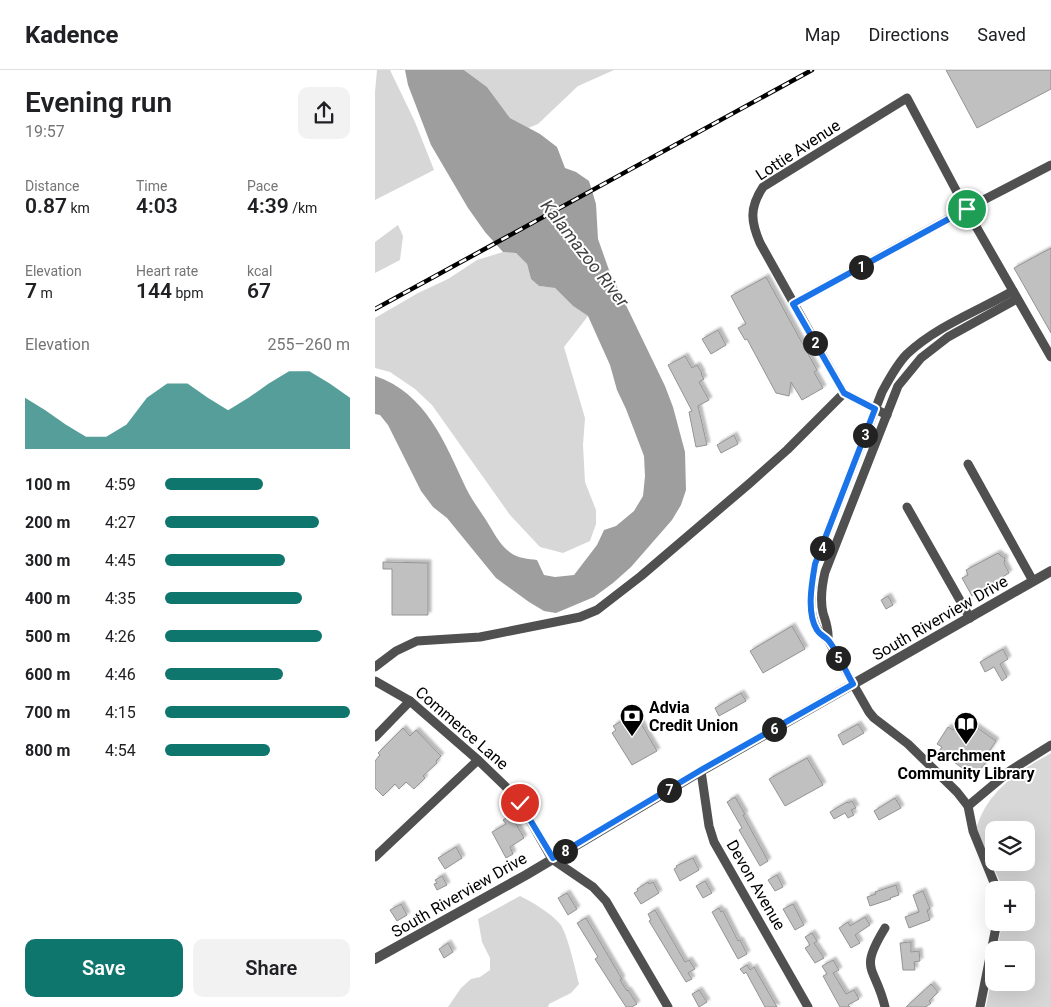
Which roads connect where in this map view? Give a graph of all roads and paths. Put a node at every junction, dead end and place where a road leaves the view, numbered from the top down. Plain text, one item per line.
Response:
1 (1051, 165) edge
2 (967, 209) junction
3 (1015, 295) junction
4 (793, 304) junction
5 (1051, 357) edge
6 (844, 393) junction
7 (875, 409) junction
8 (887, 415) junction
9 (968, 464) dead end
10 (907, 507) dead end
11 (1051, 571) edge
12 (1033, 581) junction
13 (970, 618) junction
14 (828, 640) junction
15 (375, 667) edge
16 (375, 681) edge
17 (853, 684) junction
18 (410, 700) junction
19 (375, 737) edge
20 (1051, 745) edge
21 (478, 760) junction
22 (701, 770) junction
23 (968, 806) junction
24 (375, 857) edge
25 (553, 858) junction
26 (993, 881) edge
27 (885, 928) dead end
28 (995, 931) edge
29 (375, 959) edge
30 (668, 1007) edge
31 (808, 1007) edge
32 (885, 1007) edge
33 (980, 1007) edge

1 - 2 street
2 - 3 street
2 - 4 street
2 - 4 street, Lottie Avenue
3 - 5 street
3 - 7 street
3 - 8 street
4 - 6 street, Lottie Avenue
6 - 7 street
6 - 15 street
7 - 8 street
7 - 14 street
8 - 14 street
9 - 12 street
10 - 13 street
11 - 12 street, South Riverview Drive
12 - 13 street, South Riverview Drive
13 - 17 street, South Riverview Drive
14 - 17 street
16 - 18 street, Commerce Lane
17 - 22 street, South Riverview Drive
17 - 23 street
18 - 19 street
18 - 21 street, Commerce Lane
20 - 23 street
21 - 24 street
21 - 25 street, Commerce Lane
22 - 25 street, South Riverview Drive
22 - 31 street, Devon Avenue
23 - 26 street
25 - 29 street, South Riverview Drive
25 - 30 street
27 - 32 street
28 - 33 street

